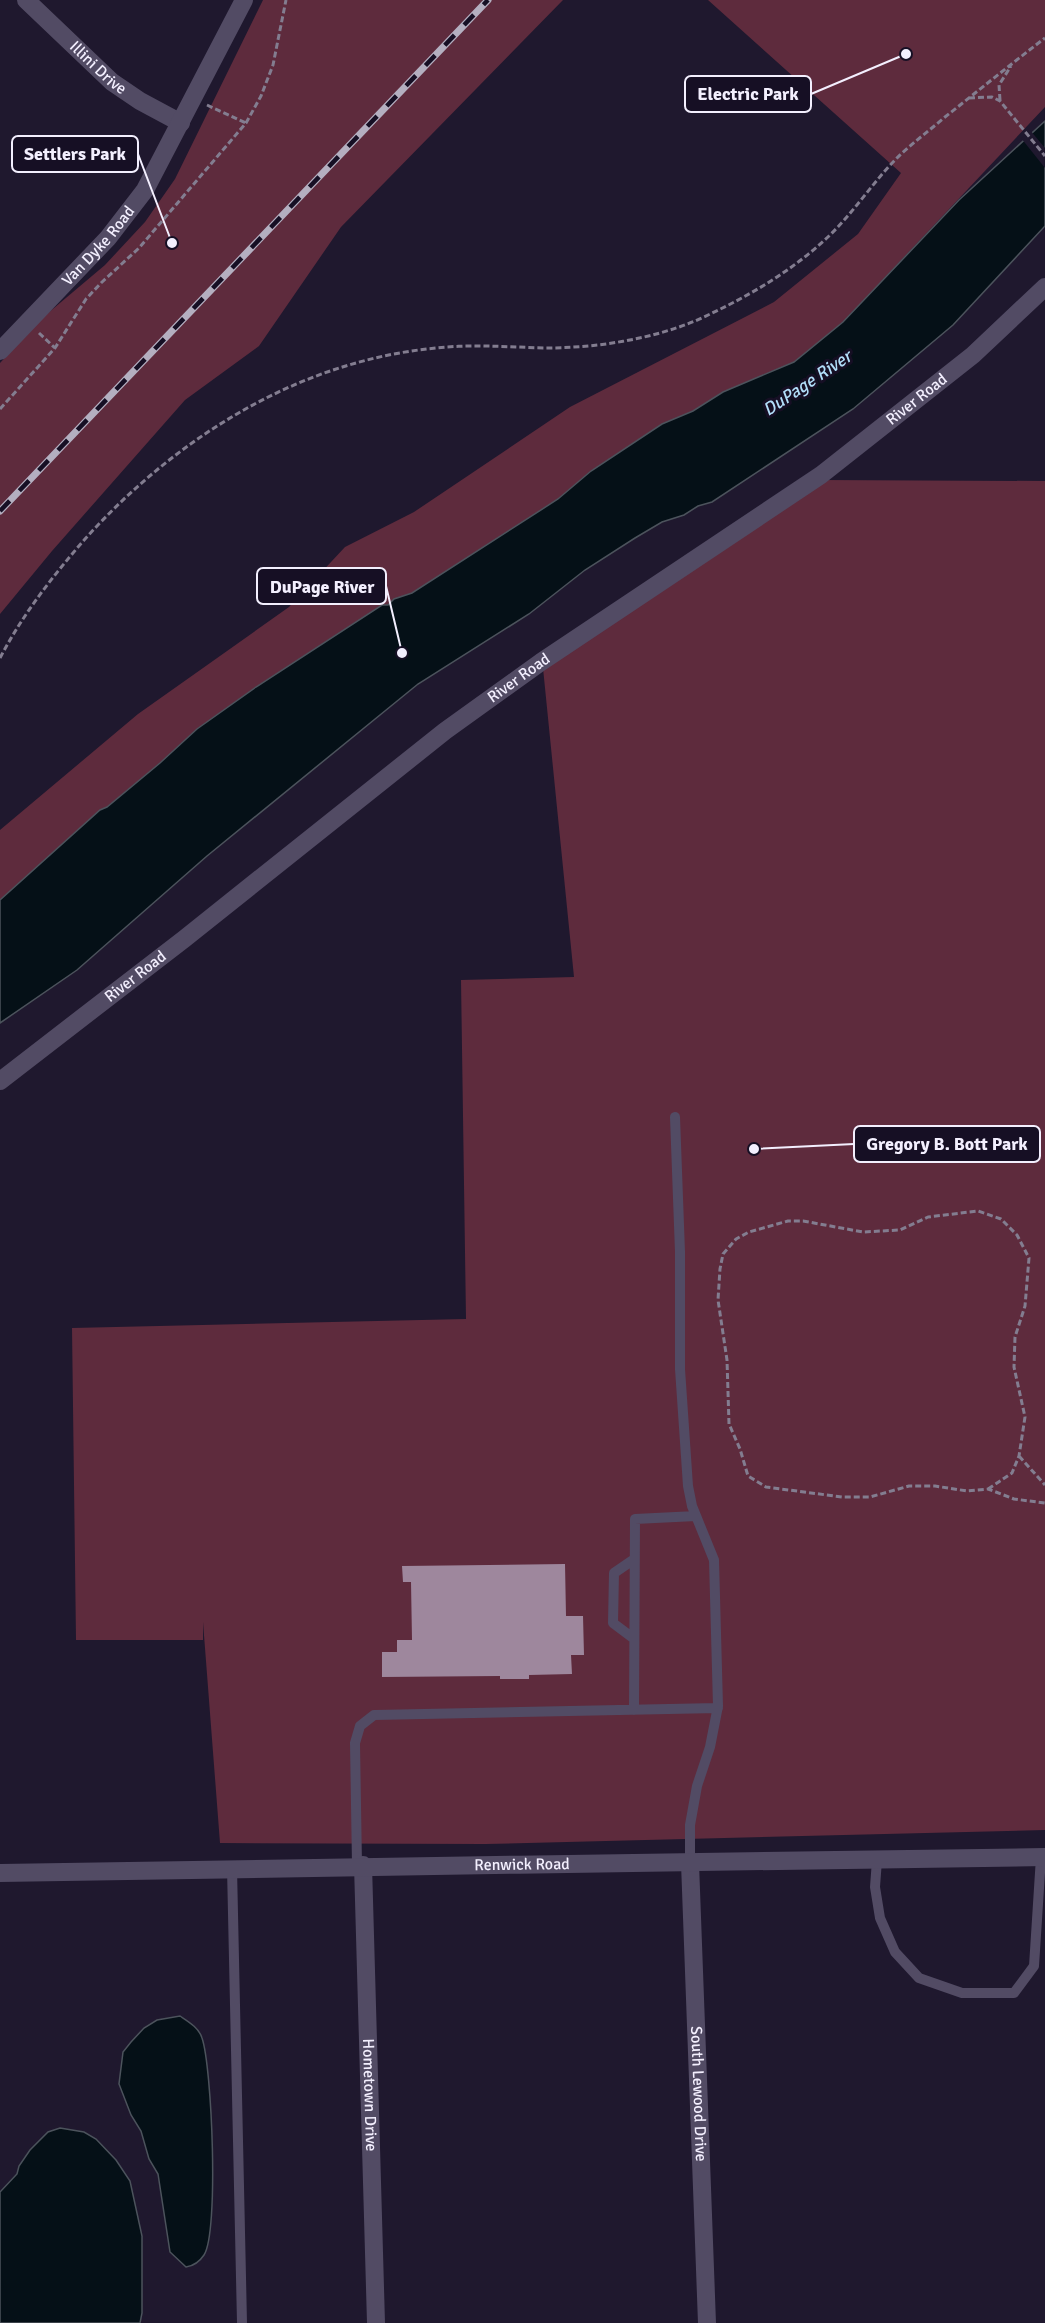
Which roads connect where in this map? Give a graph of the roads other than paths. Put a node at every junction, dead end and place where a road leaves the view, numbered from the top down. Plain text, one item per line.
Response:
1 (26, 0) edge
2 (244, 0) edge
3 (181, 123) junction
4 (1045, 287) edge
5 (3, 341) edge
6 (0, 1081) edge
7 (675, 1117) dead end
8 (696, 1516) junction
9 (633, 1560) junction
10 (633, 1638) junction
11 (718, 1708) junction
12 (634, 1710) junction
13 (1043, 1857) edge
14 (877, 1860) junction
15 (690, 1863) junction
16 (360, 1865) junction
17 (232, 1868) junction
18 (0, 1873) edge
19 (242, 2323) edge
20 (376, 2323) edge
21 (707, 2323) edge

1 - 3 street, Illini Drive
2 - 3 street, Van Dyke Road
3 - 5 street, Van Dyke Road
4 - 6 street, River Road
7 - 8 lane
8 - 9 lane
8 - 11 lane
9 - 10 lane
9 - 10 lane
10 - 12 lane
11 - 12 lane
11 - 15 lane
12 - 16 lane
13 - 14 street, Renwick Road
13 - 14 lane
14 - 15 street, Renwick Road
15 - 16 street, Renwick Road
15 - 21 street, South Lewood Drive
16 - 17 street, Renwick Road
16 - 20 street, Hometown Drive
17 - 18 street, Renwick Road
17 - 19 lane

